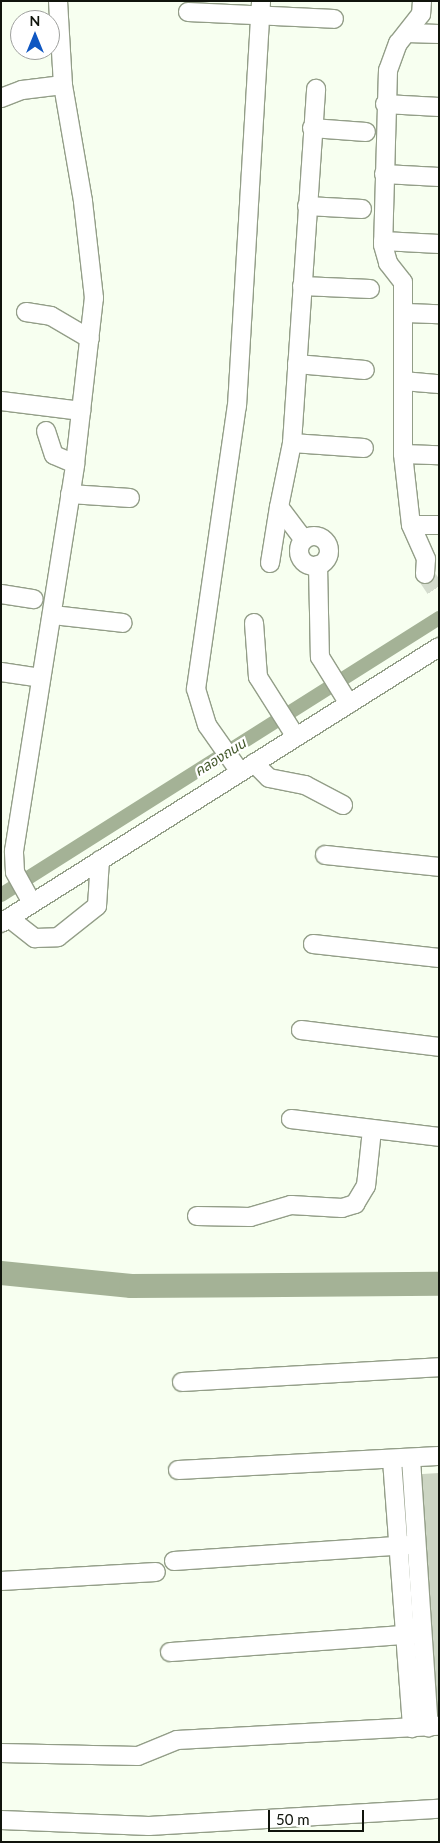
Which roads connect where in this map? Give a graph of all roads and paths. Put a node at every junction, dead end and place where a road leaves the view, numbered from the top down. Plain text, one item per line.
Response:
1 (58, 1) edge
2 (422, 1) edge
3 (261, 8) edge
4 (188, 12) dead end
5 (334, 19) dead end
6 (407, 33) junction
7 (439, 34) edge
8 (63, 85) junction
9 (316, 89) dead end
10 (1, 98) edge
11 (386, 104) junction
12 (439, 107) edge
13 (312, 128) junction
14 (366, 132) dead end
15 (384, 174) junction
16 (439, 177) edge
17 (307, 206) junction
18 (362, 210) dead end
19 (383, 241) junction
20 (439, 244) edge
21 (302, 286) junction
22 (370, 289) dead end
23 (26, 312) dead end
24 (406, 313) junction
25 (439, 314) edge
26 (90, 339) junction
27 (297, 364) junction
28 (365, 370) dead end
29 (404, 381) junction
30 (439, 384) edge
31 (1, 401) edge
32 (81, 411) junction
33 (46, 431) dead end
34 (292, 443) junction
35 (364, 448) dead end
36 (404, 454) junction
37 (439, 456) edge
38 (74, 464) junction
39 (70, 494) junction
40 (130, 498) dead end
41 (279, 507) junction
42 (411, 525) junction
43 (439, 525) edge
44 (304, 540) junction
45 (270, 564) dead end
46 (318, 565) junction
47 (430, 566) tunnel mouth
48 (1, 594) edge
49 (34, 599) dead end
50 (53, 615) junction
51 (123, 623) dead end
52 (254, 623) dead end
53 (439, 647) edge
54 (1, 672) edge
55 (41, 678) junction
56 (350, 696) junction
57 (294, 734) junction
58 (243, 766) junction
59 (343, 804) dead end
60 (325, 855) dead end
61 (100, 860) junction
62 (10, 867) edge
63 (439, 867) edge
64 (29, 900) junction
65 (5, 921) edge
66 (313, 944) dead end
67 (439, 958) edge
68 (301, 1030) dead end
69 (439, 1047) edge
70 (291, 1120) dead end
71 (372, 1130) junction
72 (439, 1137) edge
73 (197, 1216) dead end
74 (439, 1366) edge
75 (182, 1382) dead end
76 (439, 1456) edge
77 (411, 1459) junction
78 (392, 1460) junction
79 (178, 1470) dead end
80 (417, 1545) junction
81 (399, 1546) junction
82 (174, 1561) dead end
83 (156, 1572) dead end
84 (1, 1581) edge
85 (414, 1634) junction
86 (170, 1652) dead end
87 (427, 1727) edge
88 (1, 1753) edge
89 (439, 1809) edge
90 (1, 1820) edge

1 - 8 street
2 - 6 street
3 - 4 street
3 - 5 street
3 - 58 street
6 - 7 street
6 - 11 street
8 - 10 street
8 - 26 street
9 - 13 street
11 - 12 street
11 - 15 street
13 - 14 street
13 - 17 street
15 - 16 street
15 - 19 street
17 - 18 street
17 - 21 street
19 - 20 street
19 - 24 street
21 - 22 street
21 - 27 street
23 - 26 street
24 - 25 street
24 - 29 street
26 - 32 street
27 - 28 street
27 - 34 street
29 - 30 street
29 - 36 street
31 - 32 street
32 - 38 street
33 - 38 street
34 - 35 street
34 - 41 street
36 - 37 street
36 - 42 street
38 - 39 street
39 - 40 street
39 - 50 street
41 - 44 street
41 - 45 street
42 - 43 street
42 - 47 street
44 - 46 street
44 - 46 street
46 - 56 street
48 - 49 street
50 - 51 street
50 - 55 street
52 - 57 street
53 - 56 street
54 - 55 street
55 - 62 street
56 - 57 street
57 - 58 street
58 - 59 street
58 - 61 street
60 - 63 street
61 - 64 street
61 - 65 street
62 - 64 street
64 - 65 street
66 - 67 street
68 - 69 street
70 - 71 street
71 - 72 street
71 - 73 street
74 - 75 street
76 - 77 street
77 - 78 street
77 - 80 street
78 - 79 street
78 - 81 street
80 - 81 street
80 - 85 street
81 - 82 street
81 - 85 street
83 - 84 street
85 - 86 street
85 - 87 street
87 - 88 street
89 - 90 street

